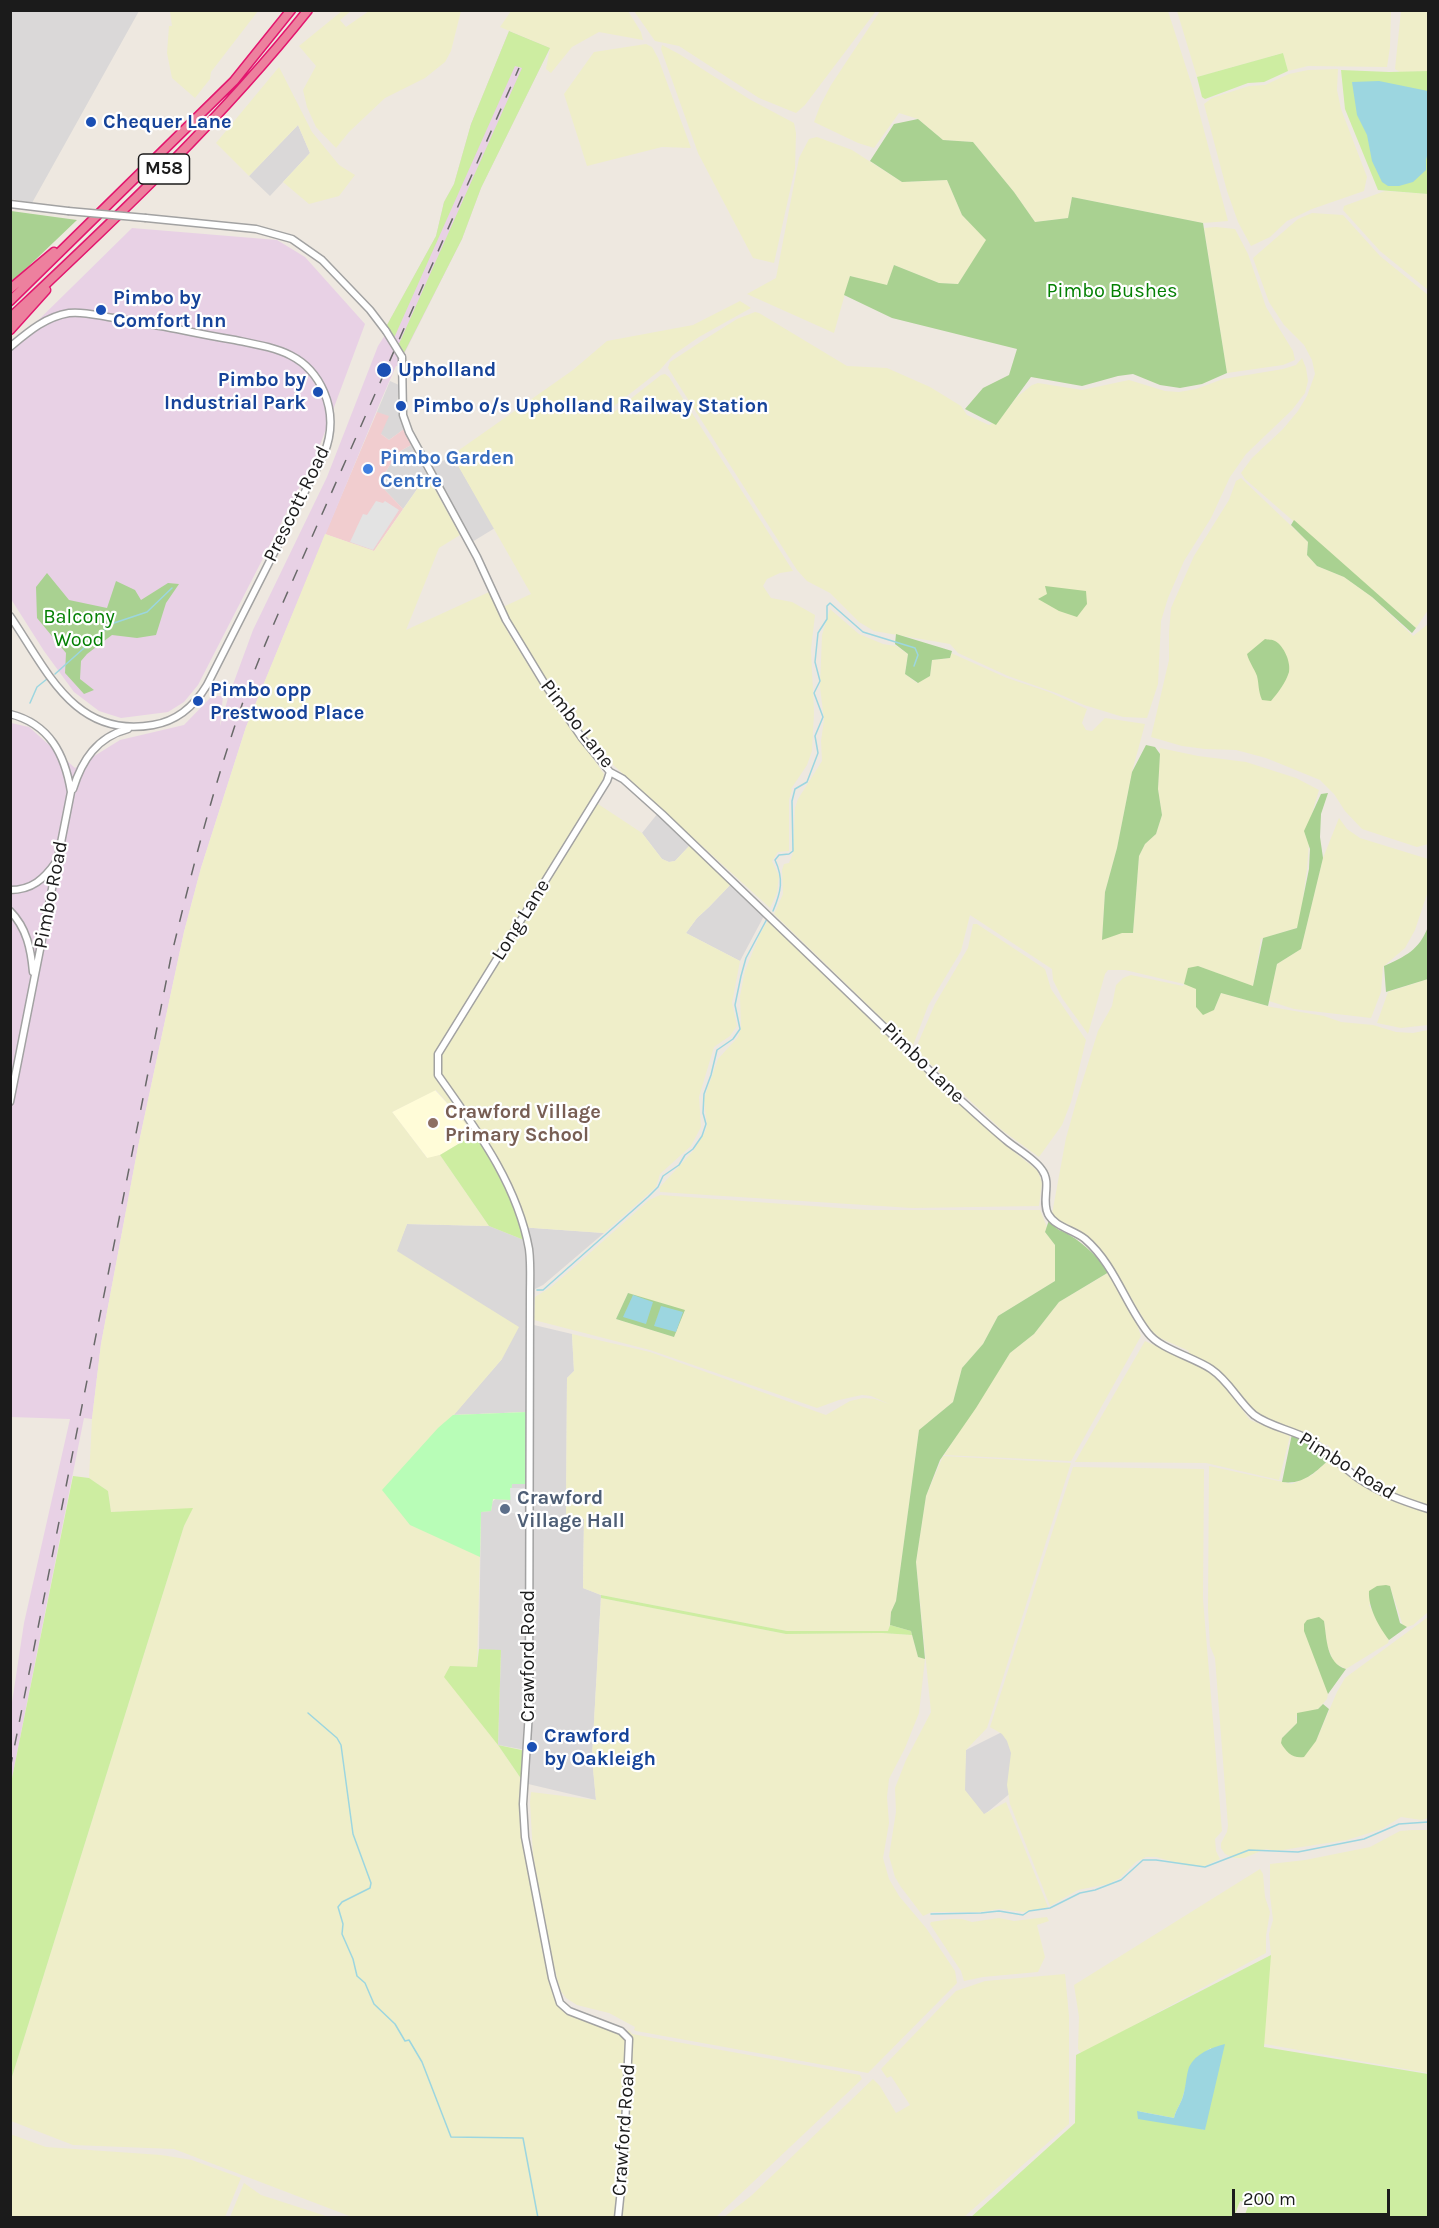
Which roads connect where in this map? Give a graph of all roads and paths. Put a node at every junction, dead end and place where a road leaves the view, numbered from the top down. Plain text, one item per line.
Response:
1 (291, 10) edge
2 (308, 10) edge
3 (10, 204) edge
4 (80, 233) junction
5 (61, 270) junction
6 (10, 289) edge
7 (10, 301) edge
8 (10, 318) edge
9 (10, 330) edge
10 (10, 347) edge
11 (10, 616) edge
12 (10, 714) edge
13 (131, 728) junction
14 (610, 772) junction
15 (71, 792) junction
16 (58, 859) junction
17 (10, 890) edge
18 (10, 911) edge
19 (34, 981) junction
20 (437, 1070) joint
21 (10, 1102) edge
22 (1046, 1199) joint
23 (1428, 1509) edge
24 (618, 2217) edge

1 - 4 highway, M58
2 - 5 highway, M58
3 - 14 street, Pimbo Lane, bridge
4 - 6 highway, M58
4 - 7 highway, M58
5 - 8 highway, M58
5 - 9 highway
10 - 13 street, Prescott Road
11 - 13 street, Prescott Road
12 - 15 street, Pimbo Road
13 - 15 street
14 - 20 street, Long Lane
14 - 22 street, Pimbo Lane
15 - 16 street, Pimbo Road
16 - 17 street
16 - 19 street, Pimbo Road
18 - 19 street
19 - 21 street, Pimbo Road
20 - 24 street, Crawford Road
22 - 23 street, Pimbo Road

